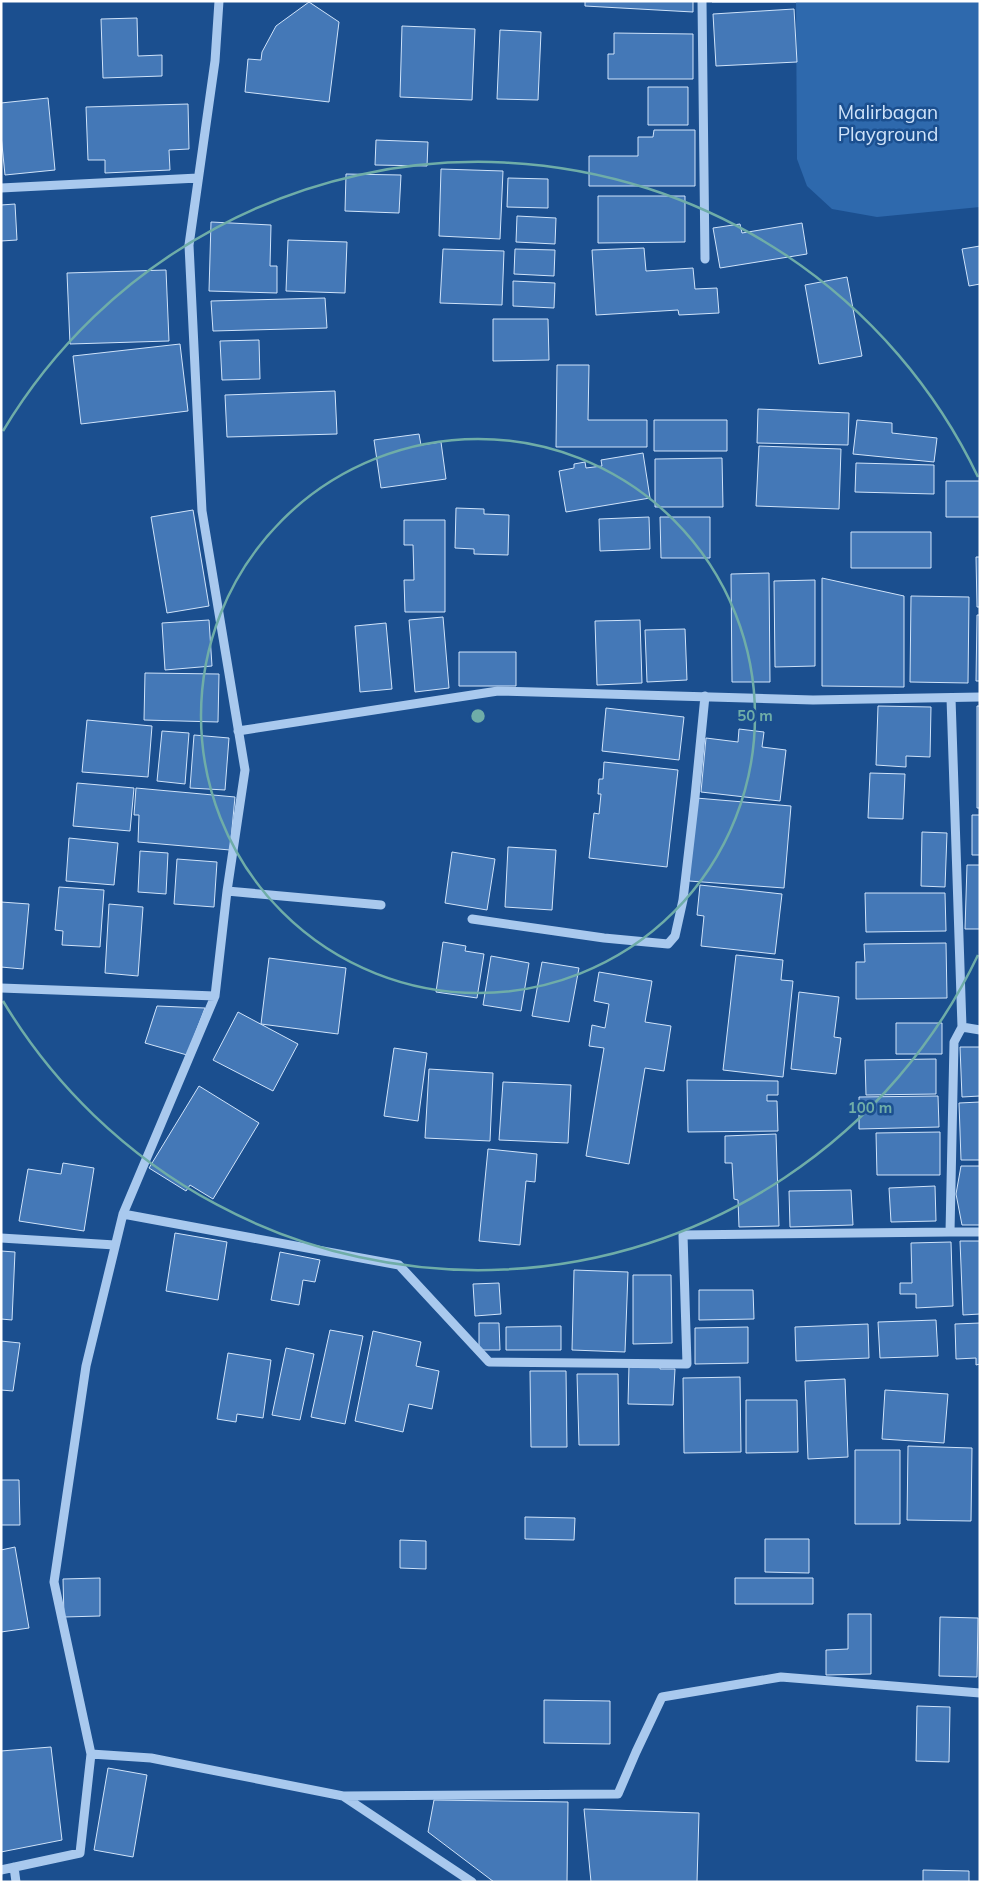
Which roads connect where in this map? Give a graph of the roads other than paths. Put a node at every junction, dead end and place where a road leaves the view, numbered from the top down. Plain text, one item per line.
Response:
1 (219, 1) edge
2 (702, 1) edge
3 (198, 178) junction
4 (1, 188) edge
5 (704, 259) dead end
6 (705, 696) junction
7 (980, 697) edge
8 (951, 698) junction
9 (238, 731) junction
10 (227, 890) junction
11 (381, 906) dead end
12 (472, 919) dead end
13 (1, 988) edge
14 (215, 996) junction
15 (962, 1027) junction
16 (980, 1030) edge
17 (123, 1214) junction
18 (950, 1232) junction
19 (980, 1232) edge
20 (1, 1238) edge
21 (115, 1245) junction
22 (980, 1693) edge
23 (91, 1754) junction
24 (343, 1796) junction
25 (14, 1867) junction
26 (1, 1870) edge
27 (468, 1881) edge
28 (16, 1882) edge

1 - 3 street
2 - 5 street
3 - 4 street
3 - 9 street
6 - 8 street
6 - 9 street
6 - 12 street
7 - 8 street
8 - 15 street
9 - 10 street
10 - 11 street
10 - 14 street
13 - 14 street
14 - 17 street
15 - 16 street
15 - 18 street
17 - 18 street
17 - 21 street
18 - 19 street
20 - 21 street
21 - 23 street
22 - 24 street
23 - 24 street
23 - 25 street
24 - 27 street
25 - 26 street
25 - 28 street

